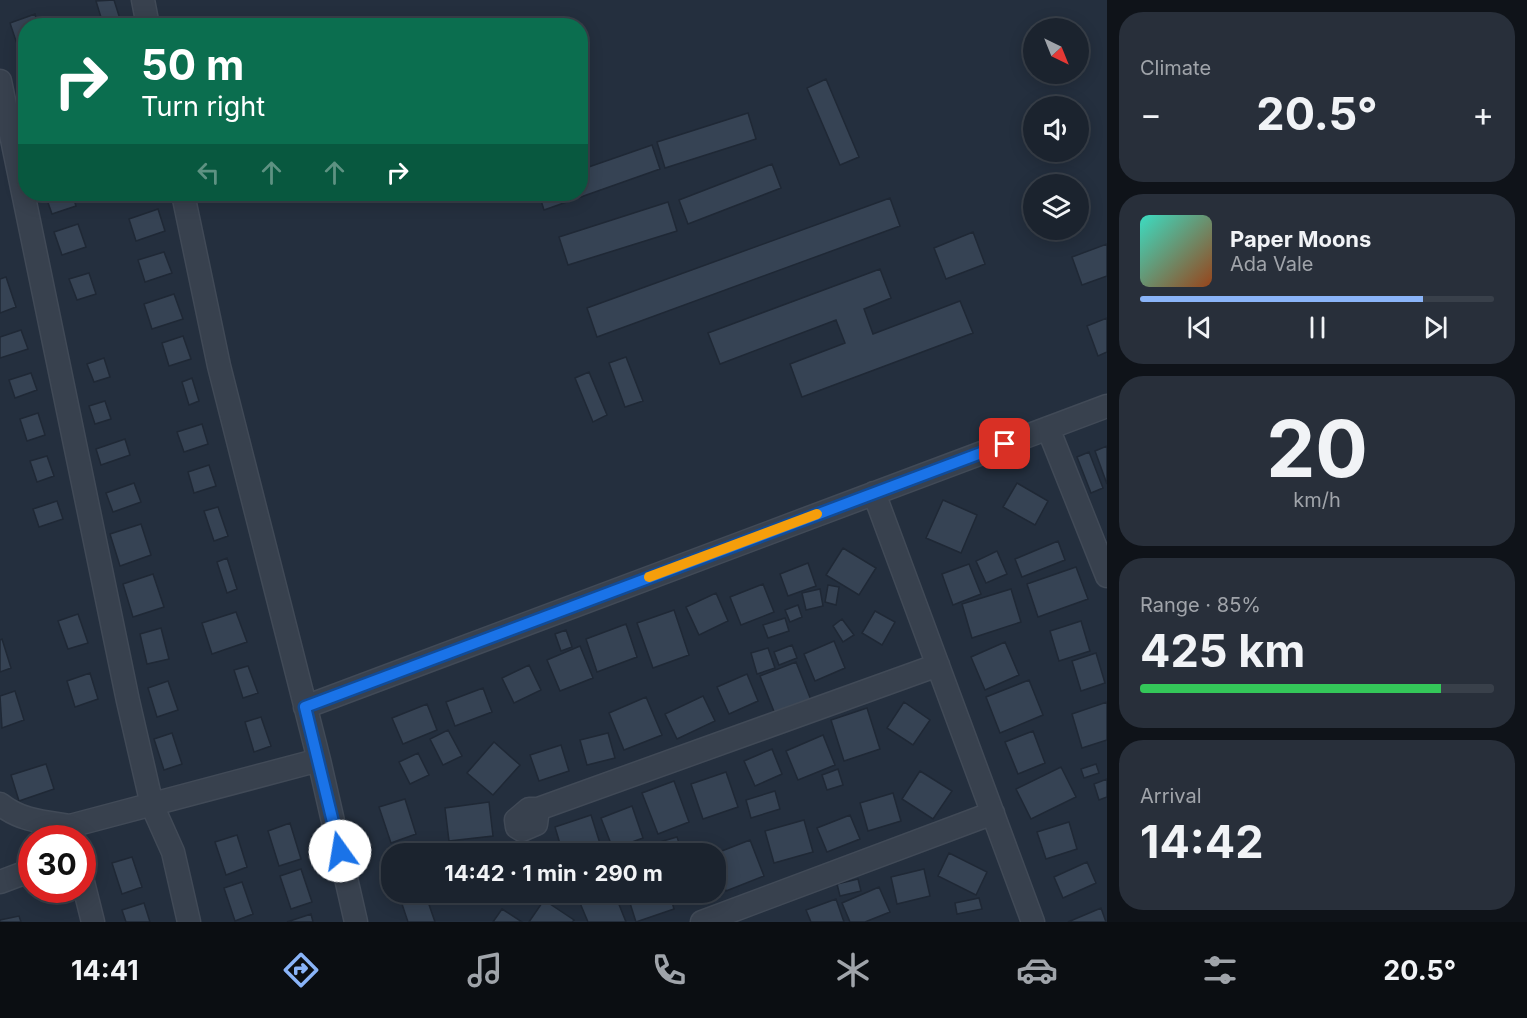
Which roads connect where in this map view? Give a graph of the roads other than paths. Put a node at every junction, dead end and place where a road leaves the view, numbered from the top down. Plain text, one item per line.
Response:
1 (143, 0) edge
2 (146, 18) edge
3 (0, 81) edge
4 (18, 167) edge
5 (25, 201) edge
6 (184, 201) edge
7 (1107, 406) edge
8 (1048, 428) junction
9 (874, 493) junction
10 (1107, 576) edge
11 (938, 665) junction
12 (305, 707) junction
13 (319, 760) junction
14 (0, 804) edge
15 (152, 805) junction
16 (538, 809) dead end
17 (993, 813) junction
18 (46, 825) edge
19 (92, 825) edge
20 (18, 875) edge
21 (0, 882) edge
22 (88, 903) edge
23 (93, 922) edge
24 (189, 922) edge
25 (356, 922) edge
26 (702, 922) edge
27 (1033, 922) edge

1 - 2 street
3 - 4 street
5 - 15 street
6 - 12 street
7 - 8 street
8 - 9 street
8 - 10 street
9 - 11 street
9 - 12 street
11 - 16 street
11 - 17 street
12 - 13 street
13 - 15 street
13 - 25 street
14 - 18 street
15 - 19 street
15 - 24 street
17 - 26 street
17 - 27 street
20 - 21 street
22 - 23 street

